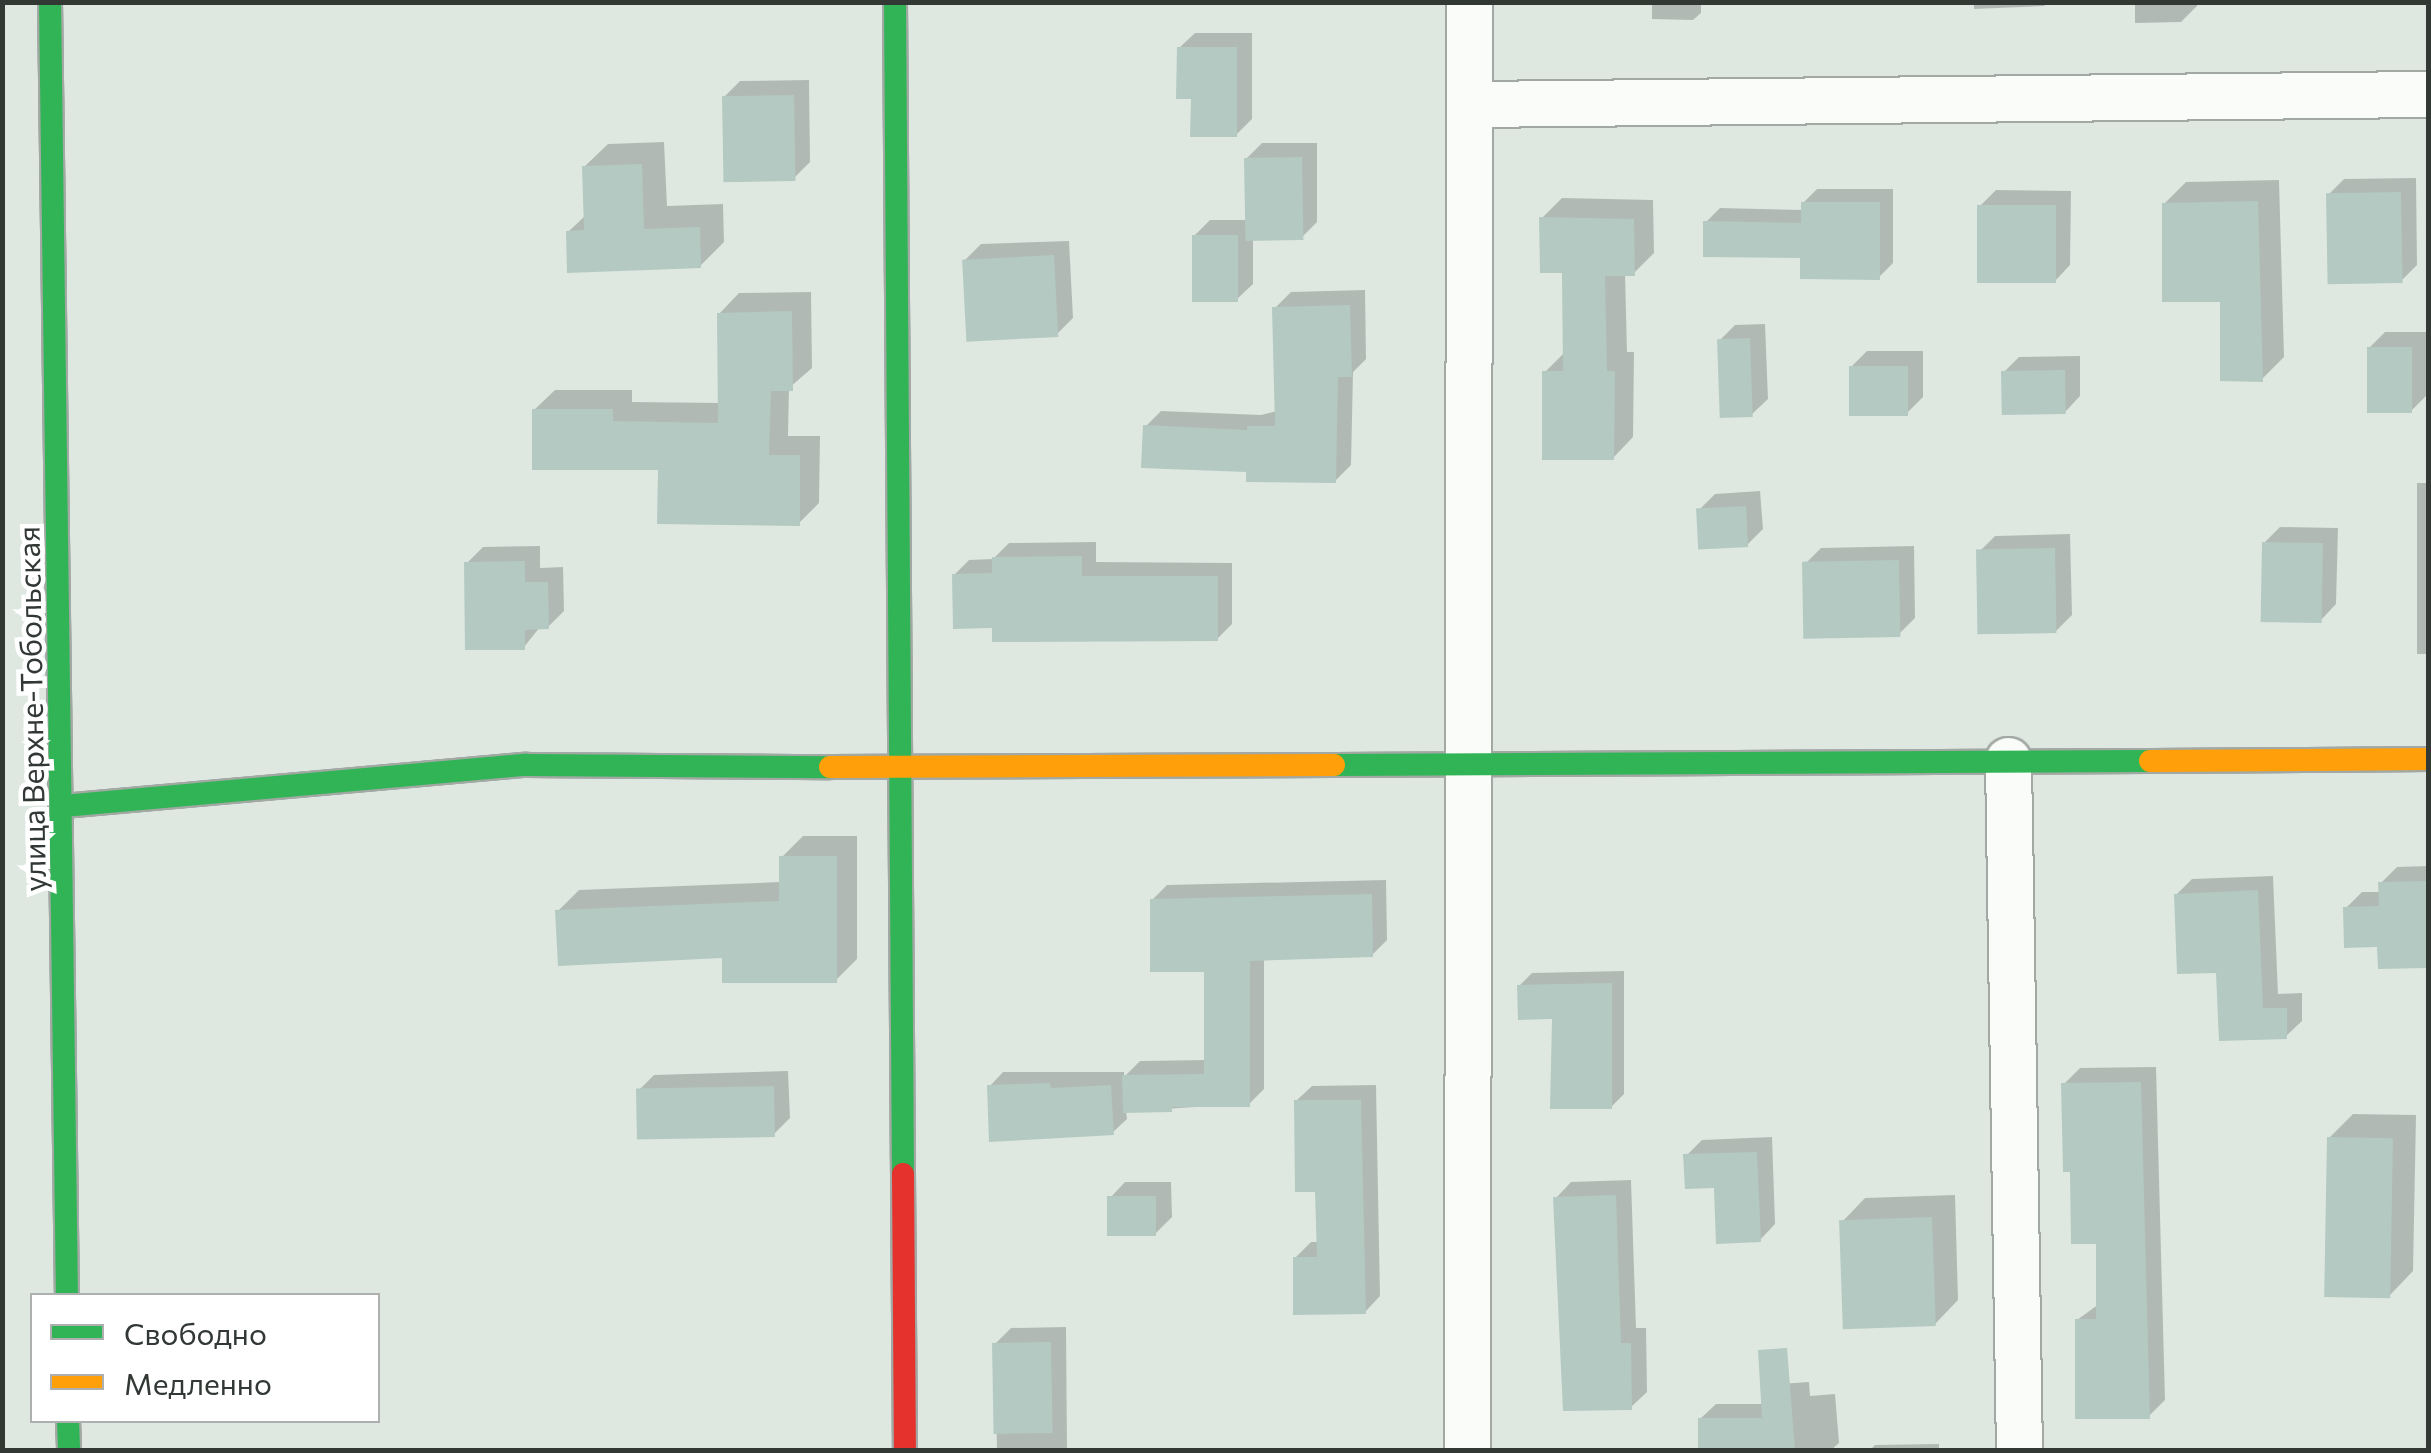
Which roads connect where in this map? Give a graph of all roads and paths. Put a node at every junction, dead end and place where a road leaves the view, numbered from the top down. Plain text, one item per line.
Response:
1 (50, 2) edge
2 (895, 2) edge
3 (1468, 2) edge
4 (2428, 94) edge
5 (1471, 104) junction
6 (2428, 758) edge
7 (2008, 760) junction
8 (1467, 766) junction
9 (903, 768) junction
10 (63, 806) junction
11 (67, 1293) edge
12 (68, 1423) edge
13 (69, 1450) edge
14 (905, 1450) edge
15 (1467, 1450) edge
16 (2020, 1450) edge

1 - 10 street, улица Верхне-Тобольская
2 - 9 street
3 - 5 street
4 - 5 street
5 - 8 street
6 - 7 street
7 - 8 street
7 - 16 street
8 - 9 street
8 - 15 street
9 - 10 street
9 - 14 street
10 - 11 street, улица Верхне-Тобольская
12 - 13 street

